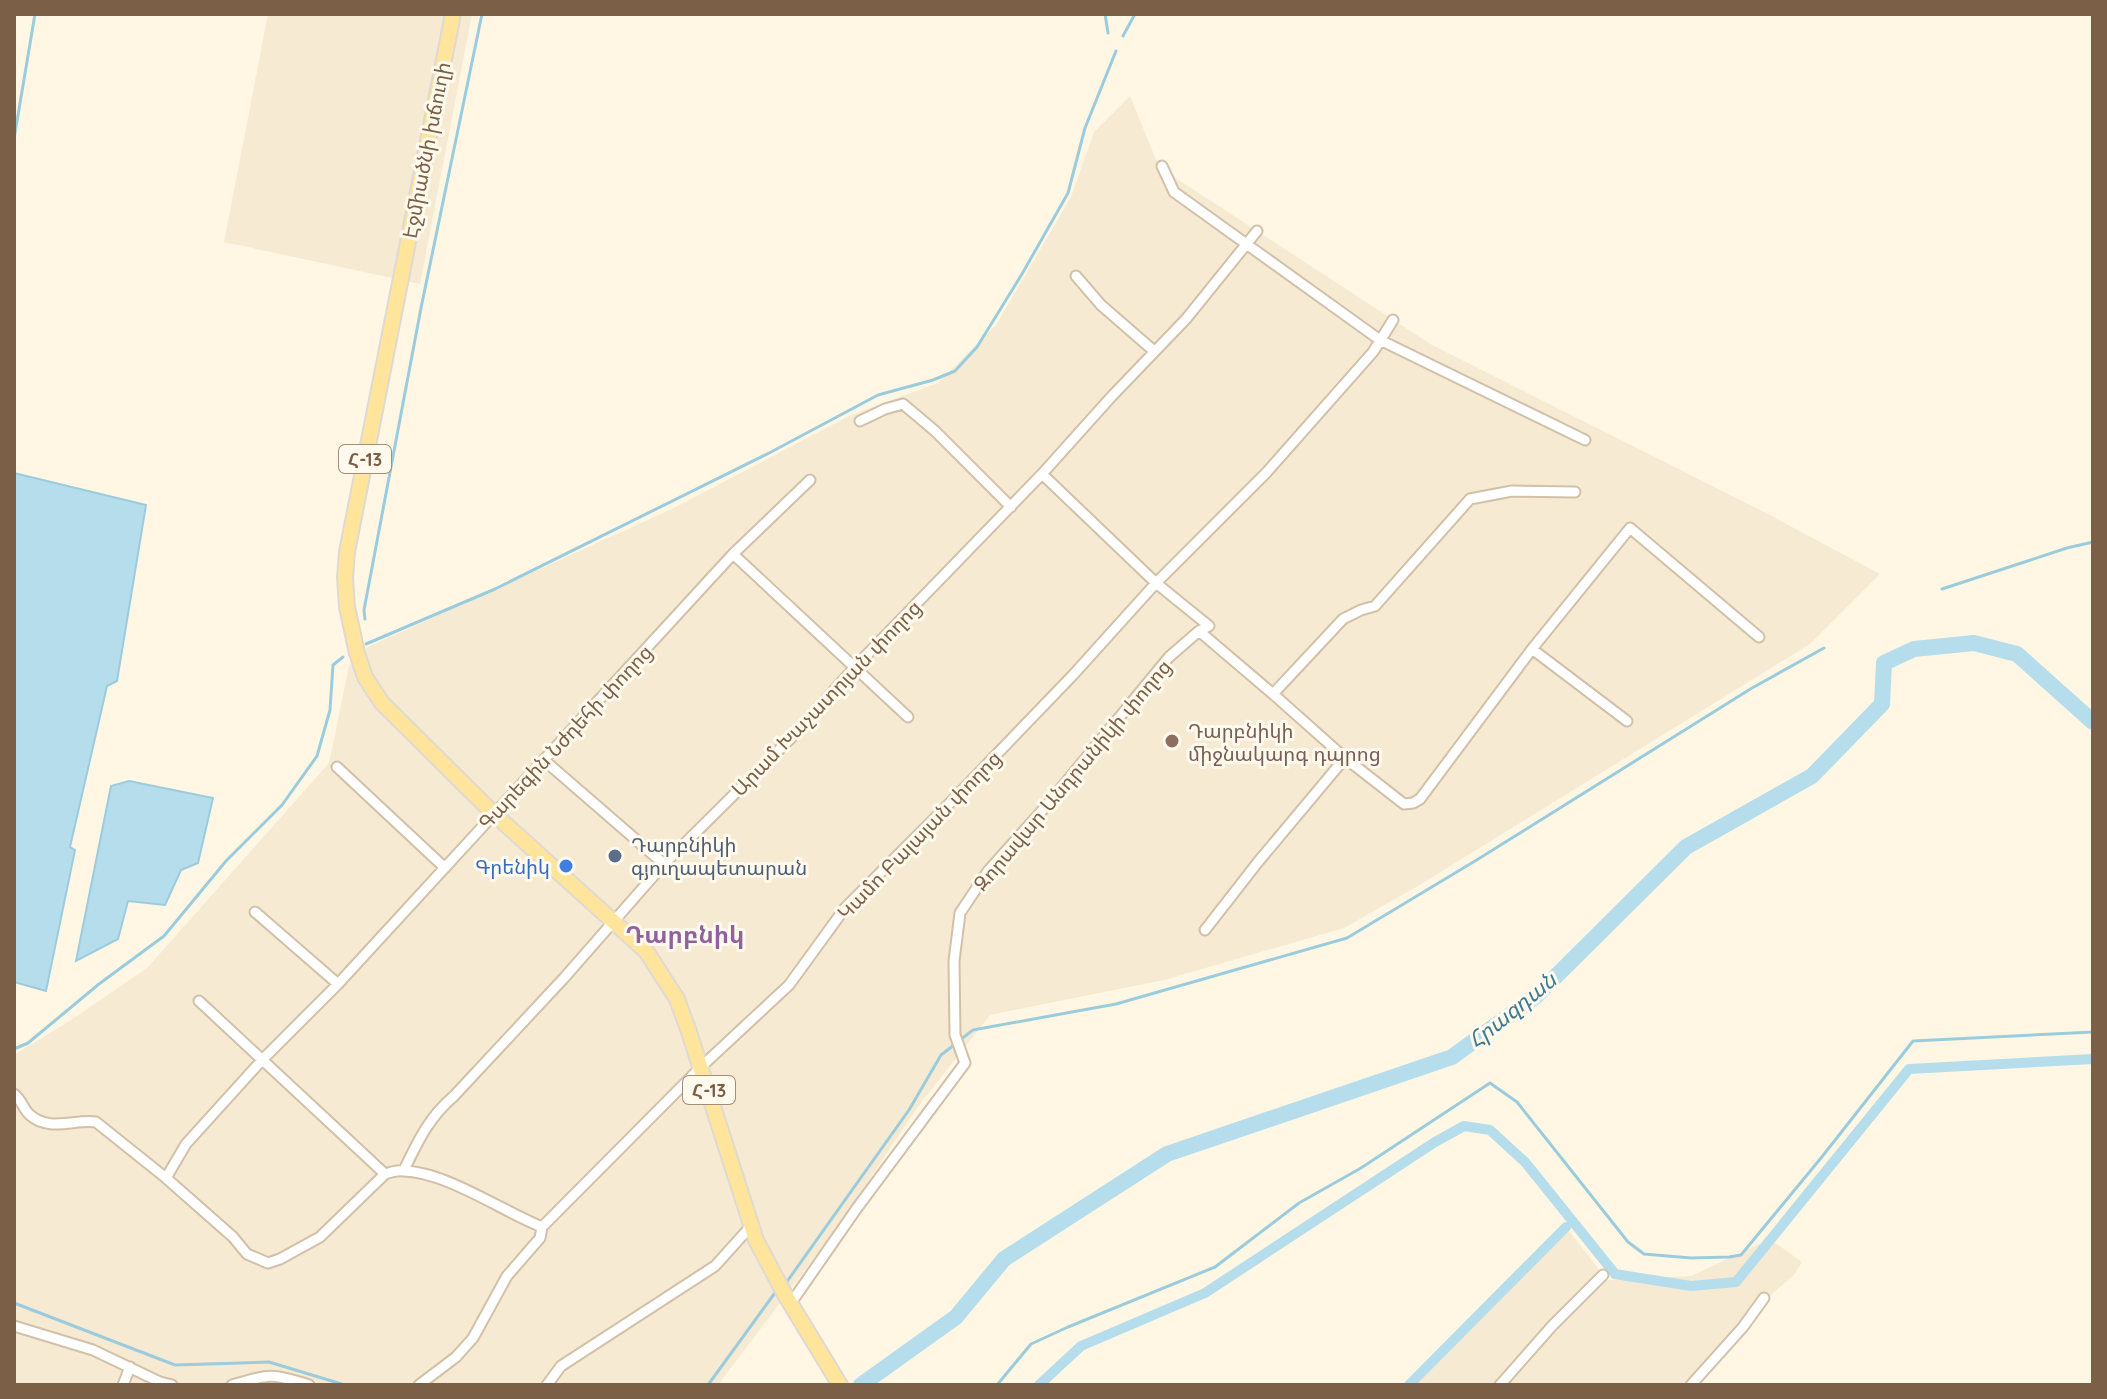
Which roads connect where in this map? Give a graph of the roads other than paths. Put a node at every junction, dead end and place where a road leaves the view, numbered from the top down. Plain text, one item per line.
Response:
1 (453, 14) edge
2 (1162, 166) dead end
3 (1257, 231) dead end
4 (1246, 243) junction
5 (1076, 276) dead end
6 (1393, 320) dead end
7 (1380, 340) junction
8 (1154, 351) junction
9 (860, 421) dead end
10 (1585, 440) dead end
11 (1042, 474) junction
12 (810, 480) dead end
13 (1575, 492) dead end
14 (1011, 507) junction
15 (733, 554) junction
16 (1156, 583) junction
17 (1199, 631) junction
18 (1759, 637) dead end
19 (1532, 649) junction
20 (855, 667) junction
21 (1273, 694) junction
22 (908, 717) dead end
23 (1627, 721) dead end
24 (1345, 758) junction
25 (544, 760) junction
26 (337, 767) dead end
27 (493, 813) junction
28 (664, 864) junction
29 (445, 868) junction
30 (255, 912) dead end
31 (613, 921) junction
32 (1205, 930) dead end
33 (338, 984) junction
34 (199, 1001) dead end
35 (262, 1060) junction
36 (702, 1066) junction
37 (14, 1094) edge
38 (404, 1170) junction
39 (385, 1174) junction
40 (166, 1178) junction
41 (751, 1226) junction
42 (542, 1227) junction
43 (1603, 1275) dead end
44 (788, 1298) junction
45 (1764, 1298) dead end
46 (14, 1326) edge
47 (130, 1367) junction
48 (123, 1385) edge
49 (172, 1385) edge
50 (232, 1385) edge
51 (309, 1385) edge
52 (419, 1385) edge
53 (547, 1385) edge
54 (840, 1385) edge
55 (1500, 1385) edge
56 (1691, 1385) edge

1 - 27 main road, Էջմիածնի խճուղի / Հ-13
2 - 4 street
3 - 4 street, Արամ Խաչատրյան փողոց
4 - 7 street
4 - 8 street, Արամ Խաչատրյան փողոց
5 - 8 street
6 - 7 street, Կամո Բալայան փողոց
7 - 10 street
7 - 16 street, Կամո Բալայան փողոց
8 - 11 street, Արամ Խաչատրյան փողոց
9 - 14 street
11 - 14 street, Արամ Խաչատրյան փողոց
11 - 16 street
12 - 15 street, Գարեգին Նժդեհի փողոց
13 - 21 street
14 - 20 street, Արամ Խաչատրյան փողոց
15 - 20 street
15 - 25 street, Գարեգին Նժդեհի փողոց
16 - 17 street
16 - 36 street, Կամո Բալայան փողոց
17 - 21 street
17 - 44 street, Զորավար Անդրանիկի փողոց
18 - 19 street
19 - 23 street
19 - 24 street
20 - 22 street
20 - 28 street, Արամ Խաչատրյան փողոց
21 - 24 street
24 - 32 street
25 - 27 street, Գարեգին Նժդեհի փողոց
25 - 28 street
26 - 29 street
27 - 29 street, Գարեգին Նժդեհի փողոց
27 - 31 main road, Հ-13
28 - 31 street, Արամ Խաչատրյան փողոց
29 - 33 street, Գարեգին Նժդեհի փողոց
30 - 33 street
31 - 36 main road, Հ-13
31 - 38 street, Արամ Խաչատրյան փողոց
33 - 35 street, Գարեգին Նժդեհի փողոց
34 - 35 street
35 - 39 street
35 - 40 street, Գարեգին Նժդեհի փողոց
36 - 41 main road, Հ-13
36 - 42 street, Կամո Բալայան փողոց
37 - 40 street
38 - 39 street
38 - 42 street
39 - 40 street
41 - 44 main road, Հ-13
41 - 53 street
42 - 52 street, Կամո Բալայան փողոց
43 - 55 street
44 - 54 main road, Հ-13
45 - 56 street
46 - 47 street
47 - 48 street
47 - 49 street
50 - 51 street

